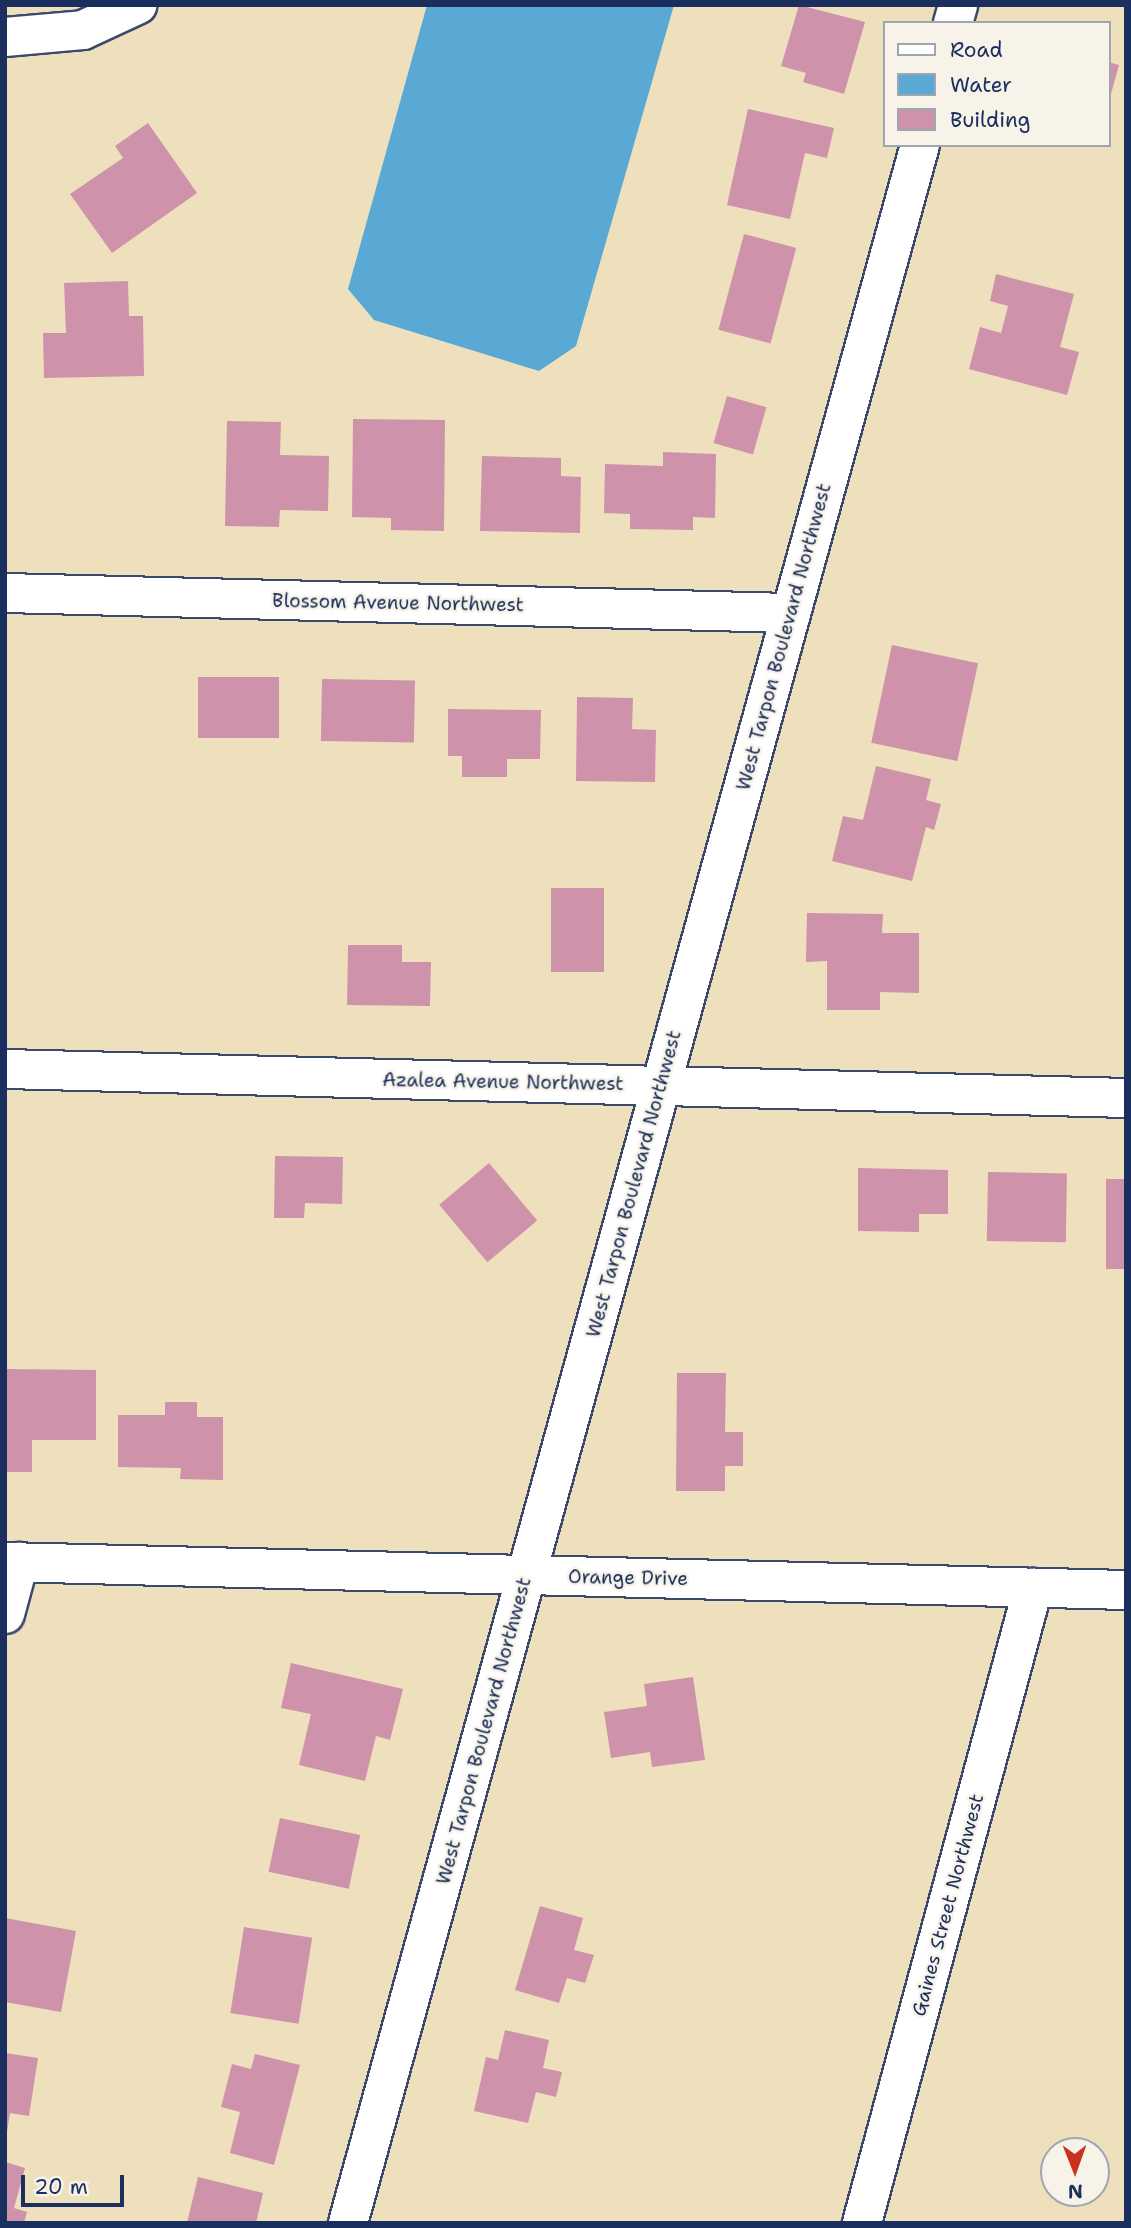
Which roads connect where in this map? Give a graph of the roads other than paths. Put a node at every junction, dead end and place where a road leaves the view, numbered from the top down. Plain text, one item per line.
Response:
1 (137, 5) edge
2 (5, 37) edge
3 (919, 147) edge
4 (5, 593) edge
5 (791, 613) junction
6 (5, 1069) edge
7 (661, 1086) junction
8 (1126, 1098) edge
9 (12, 1562) edge
10 (527, 1575) junction
11 (1033, 1588) junction
12 (1126, 1590) edge
13 (5, 1614) edge
14 (348, 2223) edge
15 (862, 2223) edge

1 - 2 street
3 - 5 street, West Tarpon Boulevard Northwest
4 - 5 street, Blossom Avenue Northwest
5 - 7 street, West Tarpon Boulevard Northwest
6 - 7 street, Azalea Avenue Northwest
7 - 8 street, Azalea Avenue Northwest
7 - 10 street, West Tarpon Boulevard Northwest
9 - 10 street, Orange Drive
9 - 13 street
10 - 11 street, Orange Drive
10 - 14 street, West Tarpon Boulevard Northwest
11 - 12 street, Orange Drive
11 - 15 street, Gaines Street Northwest

